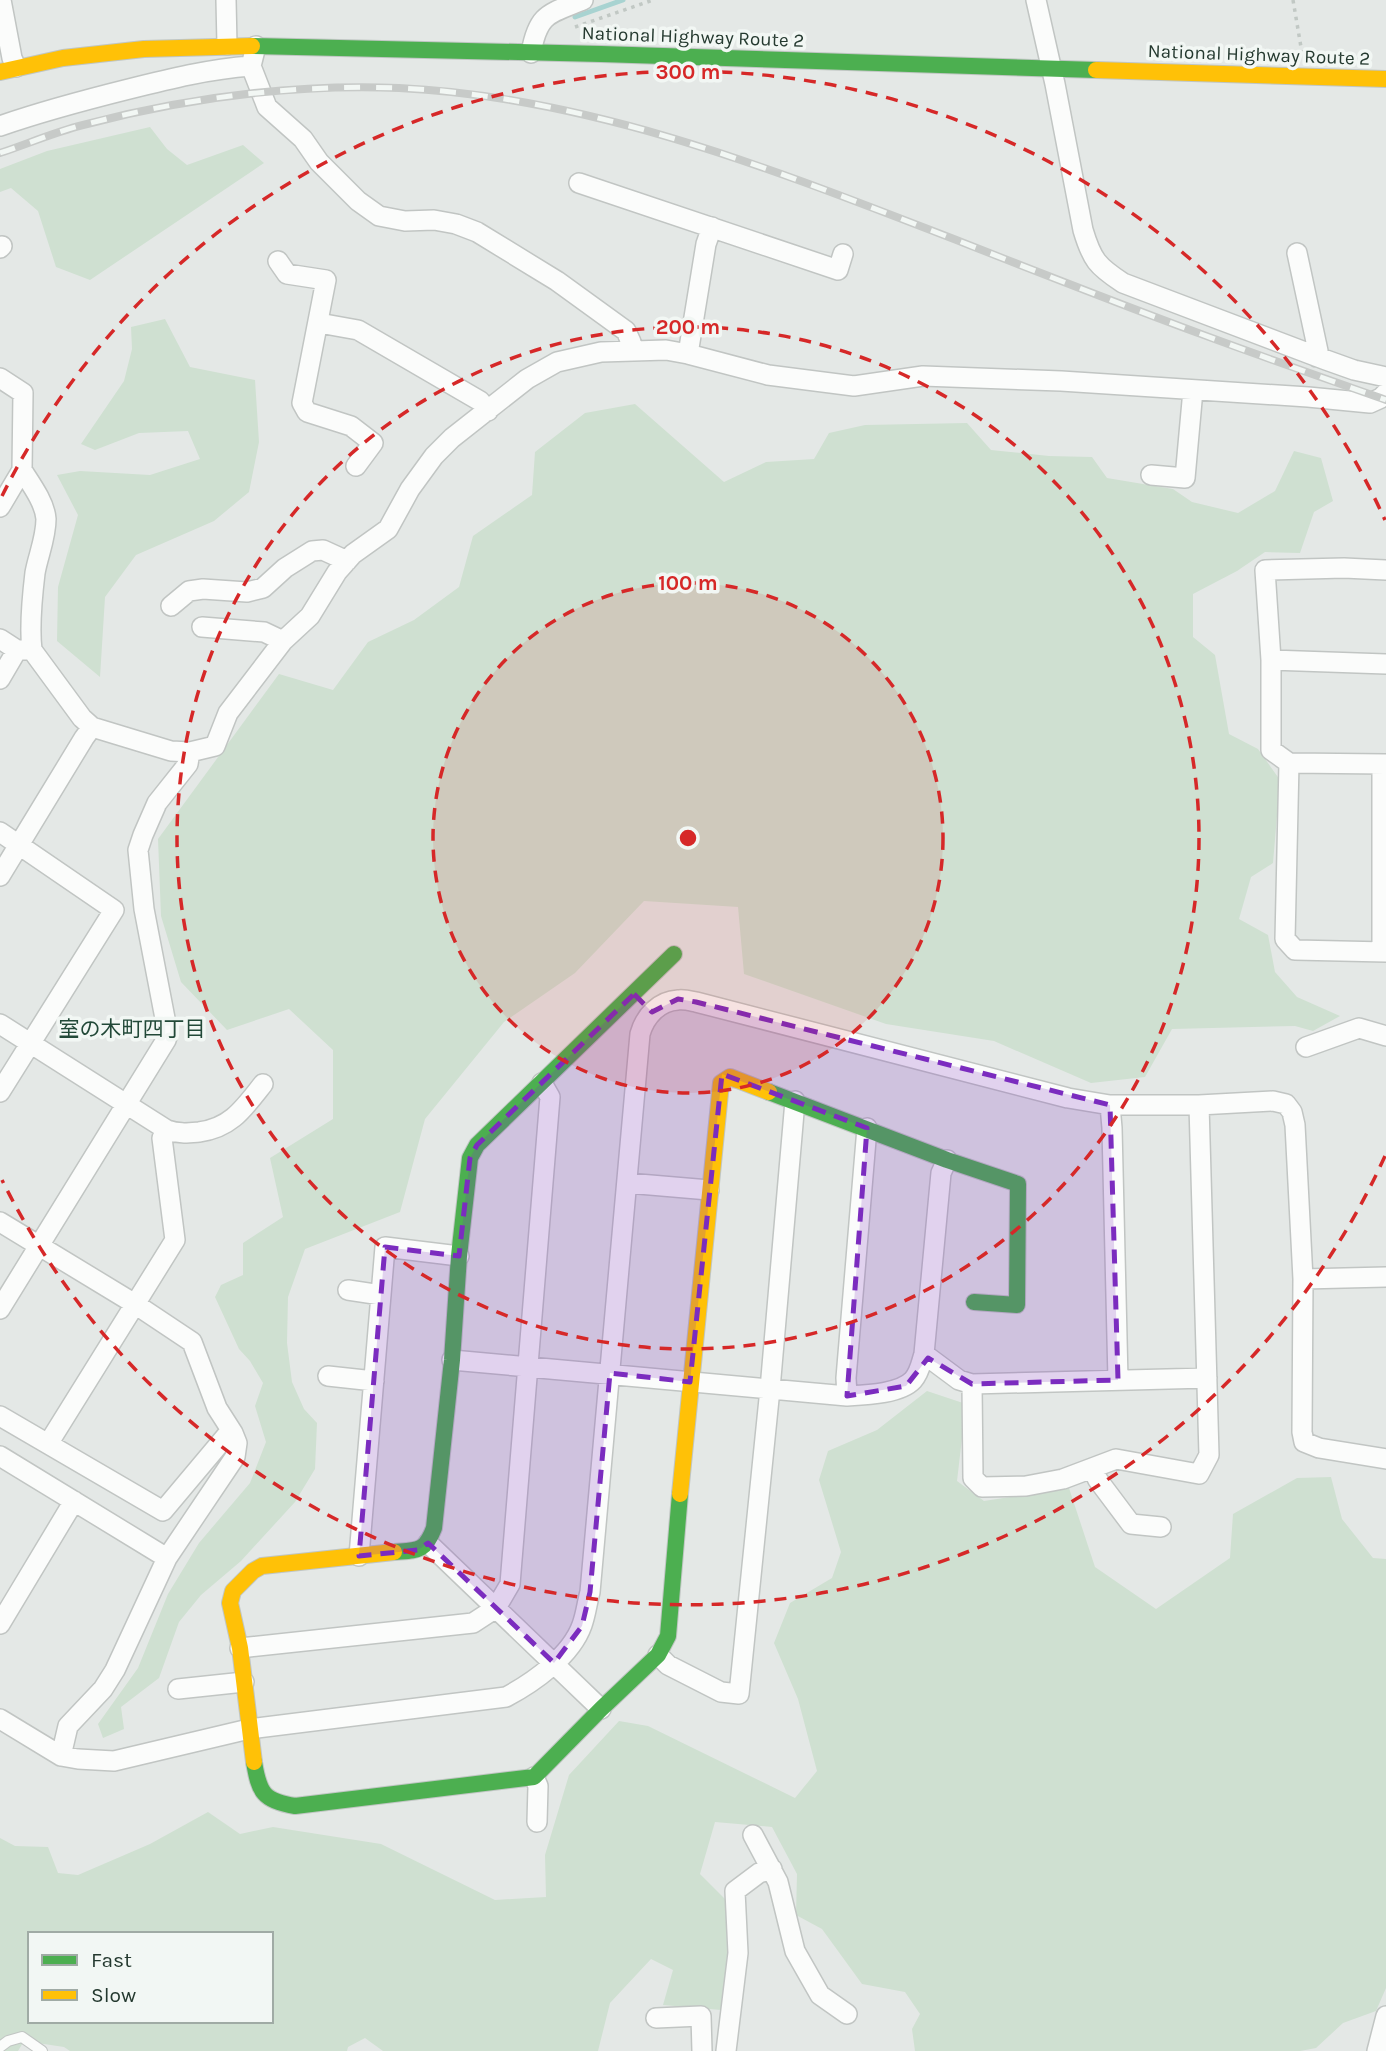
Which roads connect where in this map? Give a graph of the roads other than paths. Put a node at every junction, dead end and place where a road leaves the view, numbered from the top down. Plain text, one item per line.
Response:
1 (1, 0) edge
2 (226, 0) edge
3 (583, 0) edge
4 (1036, 0) edge
5 (227, 45) junction
6 (256, 46) junction
7 (531, 53) junction
8 (250, 66) junction
9 (1051, 68) junction
10 (8, 70) edge
11 (1386, 79) edge
12 (0, 126) edge
13 (579, 183) dead end
14 (712, 227) junction
15 (1297, 253) dead end
16 (843, 254) dead end
17 (278, 261) dead end
18 (319, 323) junction
19 (631, 351) junction
20 (688, 354) junction
21 (1317, 357) junction
22 (1386, 377) edge
23 (0, 378) edge
24 (1194, 390) junction
25 (1386, 393) edge
26 (488, 411) junction
27 (356, 466) dead end
28 (22, 470) junction
29 (1151, 475) dead end
30 (0, 508) edge
31 (347, 561) junction
32 (1386, 570) edge
33 (171, 606) dead end
34 (202, 627) dead end
35 (0, 639) edge
36 (283, 641) junction
37 (25, 650) junction
38 (1271, 660) junction
39 (1386, 664) edge
40 (0, 679) edge
41 (92, 727) junction
42 (190, 752) junction
43 (1289, 763) junction
44 (1384, 764) edge
45 (0, 832) edge
46 (19, 845) junction
47 (0, 876) edge
48 (1384, 952) edge
49 (674, 954) dead end
50 (634, 994) junction
51 (652, 1012) junction
52 (0, 1024) edge
53 (1386, 1035) edge
54 (30, 1043) junction
55 (1307, 1047) dead end
56 (542, 1083) junction
57 (263, 1084) dead end
58 (0, 1092) edge
59 (795, 1101) junction
60 (127, 1104) junction
61 (1110, 1105) junction
62 (1199, 1105) junction
63 (867, 1128) junction
64 (167, 1130) junction
65 (947, 1160) junction
66 (627, 1183) junction
67 (709, 1190) junction
68 (0, 1222) edge
69 (38, 1245) junction
70 (459, 1256) junction
71 (1386, 1277) edge
72 (1303, 1279) junction
73 (348, 1290) dead end
74 (381, 1295) junction
75 (974, 1302) dead end
76 (135, 1304) junction
77 (0, 1309) edge
78 (924, 1354) junction
79 (452, 1360) junction
80 (528, 1366) junction
81 (610, 1373) junction
82 (328, 1376) dead end
83 (1207, 1378) junction
84 (1118, 1380) junction
85 (374, 1381) junction
86 (690, 1382) junction
87 (972, 1384) junction
88 (770, 1389) junction
89 (847, 1396) junction
90 (0, 1416) edge
91 (233, 1433) junction
92 (48, 1444) junction
93 (0, 1456) edge
94 (1386, 1459) edge
95 (1092, 1468) junction
96 (74, 1502) junction
97 (1161, 1527) dead end
98 (428, 1544) junction
99 (359, 1556) junction
100 (167, 1558) junction
101 (496, 1608) junction
102 (0, 1624) edge
103 (240, 1648) junction
104 (658, 1655) junction
105 (554, 1663) junction
106 (244, 1682) junction
107 (177, 1689) dead end
108 (601, 1709) junction
109 (0, 1719) edge
110 (249, 1729) junction
111 (61, 1756) junction
112 (534, 1777) junction
113 (537, 1822) dead end
114 (753, 1835) dead end
115 (772, 1869) junction
116 (847, 2014) dead end
117 (1386, 2016) edge
118 (656, 2018) dead end
119 (0, 2047) edge
120 (42, 2051) edge
121 (702, 2051) edge
122 (726, 2051) edge
123 (1377, 2051) edge

1 - 10 street
2 - 5 street
3 - 7 street
4 - 9 street
5 - 6 main road, National Highway Route 2
5 - 10 main road, National Highway Route 2
6 - 7 main road, National Highway Route 2
6 - 8 street
7 - 9 main road, National Highway Route 2
8 - 12 street
8 - 19 street
9 - 11 main road, National Highway Route 2
9 - 21 street
13 - 14 street
14 - 16 street
14 - 20 street
15 - 21 street
17 - 18 street
18 - 26 street
18 - 27 street
19 - 20 street
19 - 26 street
20 - 24 street
21 - 22 street
23 - 28 street
24 - 25 street
24 - 29 street
26 - 31 street
28 - 30 street
28 - 37 street
31 - 33 street
31 - 36 street
32 - 38 street
34 - 36 street
35 - 37 street
36 - 42 street
37 - 40 street
37 - 41 street
38 - 39 street
38 - 43 street
41 - 42 street
41 - 46 street
42 - 60 street
43 - 44 street
43 - 48 street
44 - 48 street
45 - 46 street
46 - 47 street
46 - 54 street
49 - 50 main road
50 - 51 street
50 - 56 main road
51 - 61 street
51 - 66 street
52 - 54 street
53 - 55 street
54 - 58 street
54 - 60 street
56 - 70 main road
56 - 80 street
57 - 64 street
59 - 63 main road
59 - 67 main road
59 - 88 street
60 - 64 street
60 - 69 street
61 - 62 street
61 - 84 street
62 - 72 street
62 - 83 street
63 - 65 main road
63 - 89 street
64 - 76 street
65 - 75 main road
65 - 78 street
66 - 67 street
66 - 81 street
67 - 86 main road
68 - 69 street
69 - 76 street
69 - 77 street
70 - 74 street
70 - 79 main road
71 - 72 street
72 - 94 street
73 - 74 street
74 - 85 street
76 - 91 street
76 - 92 street
78 - 87 street
78 - 89 street
79 - 80 street
79 - 98 main road
80 - 81 street
80 - 101 street
81 - 86 street
81 - 105 street
82 - 85 street
83 - 84 street
83 - 95 street
84 - 87 street
85 - 99 street
86 - 88 street
86 - 104 main road
87 - 95 street
88 - 89 street
88 - 104 street
90 - 92 street
91 - 92 street
91 - 100 street
93 - 96 street
95 - 97 street
96 - 100 street
96 - 102 street
98 - 99 main road
98 - 101 street
99 - 103 main road
100 - 111 street
101 - 103 street
101 - 105 street
103 - 106 main road
104 - 108 main road
105 - 108 street
105 - 110 street
106 - 107 street
106 - 110 main road
108 - 112 main road
109 - 111 street
110 - 111 street
110 - 112 main road
112 - 113 street
114 - 115 street
115 - 116 street
115 - 122 street
117 - 123 street
118 - 121 street
119 - 120 lane

